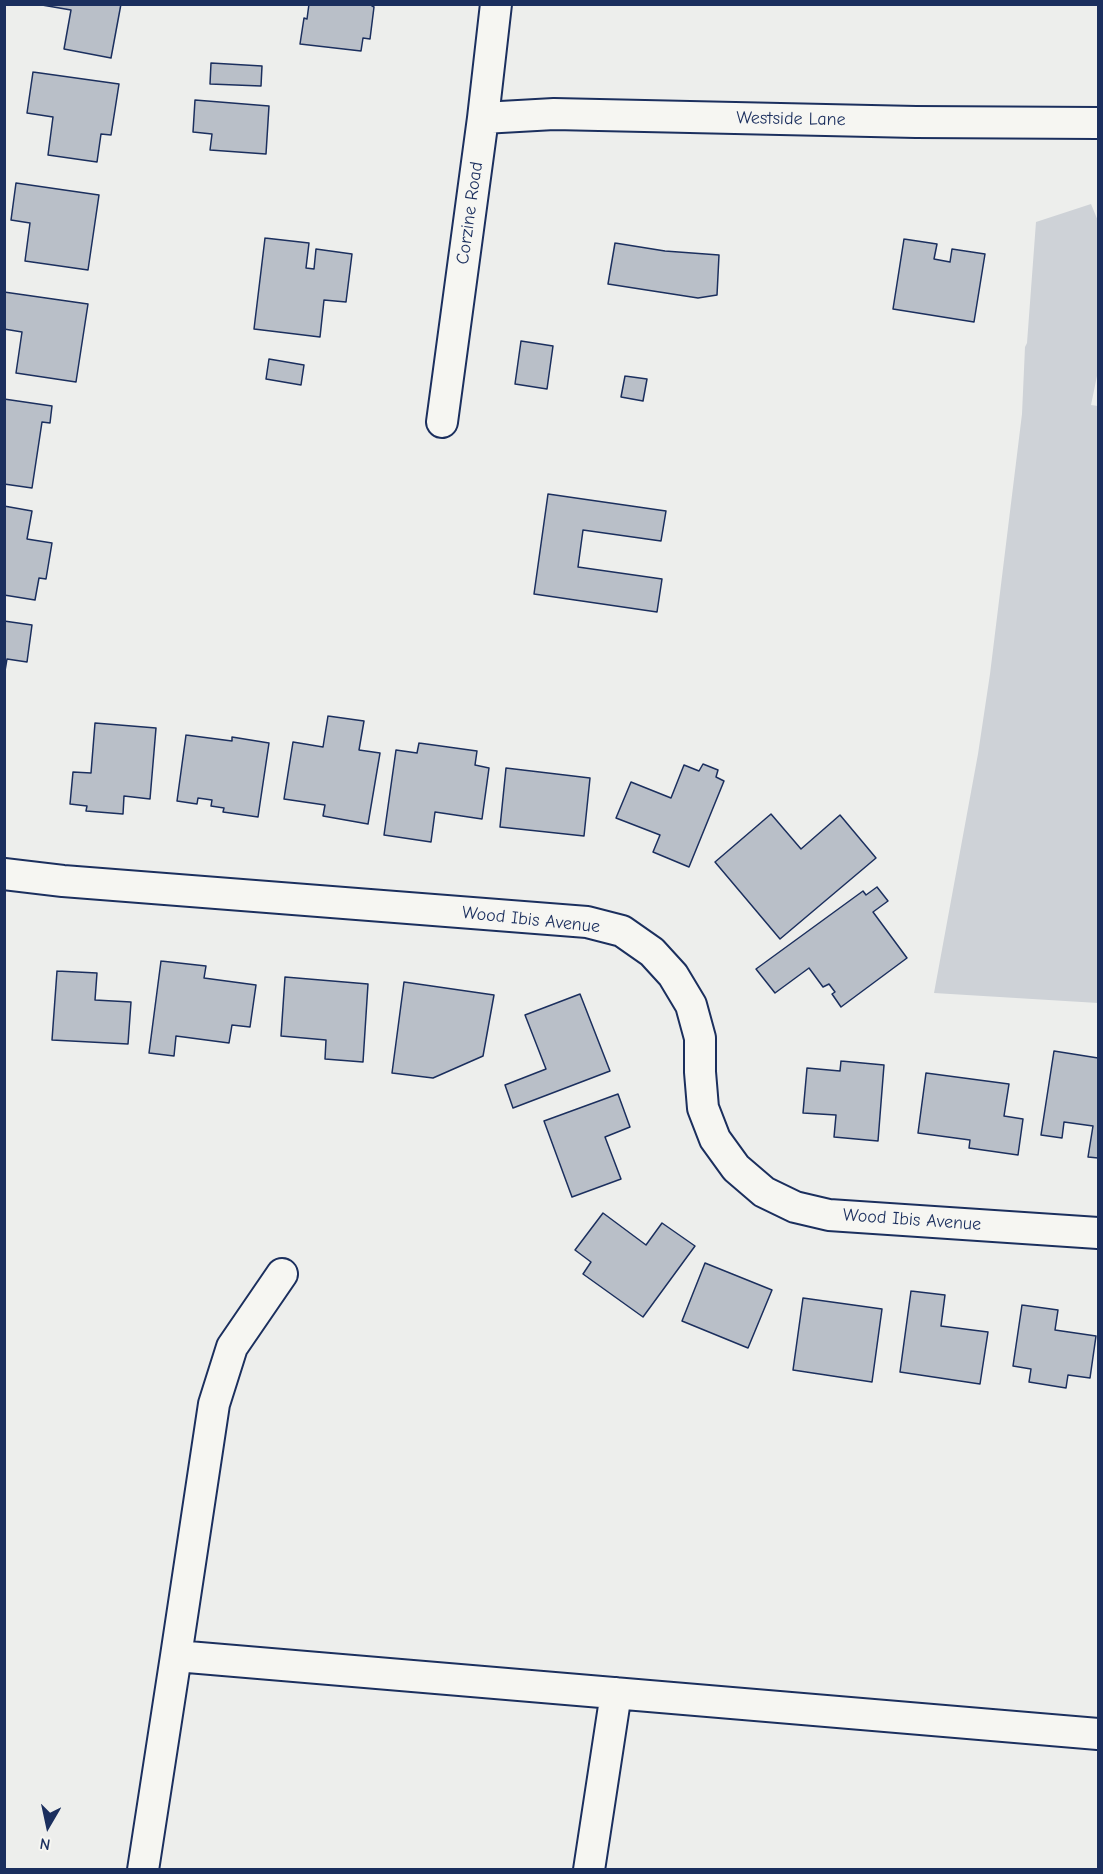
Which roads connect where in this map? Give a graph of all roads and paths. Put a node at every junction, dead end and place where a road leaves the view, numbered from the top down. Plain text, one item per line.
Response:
1 (496, 4) edge
2 (483, 118) junction
3 (1098, 123) edge
4 (442, 422) dead end
5 (4, 874) edge
6 (1098, 1233) edge
7 (282, 1274) dead end
8 (176, 1656) junction
9 (616, 1693) junction
10 (1098, 1734) edge
11 (142, 1869) edge
12 (589, 1869) edge

1 - 2 street, Corzine Road
2 - 3 street, Westside Lane
2 - 4 street, Corzine Road
5 - 6 street, Wood Ibis Avenue
7 - 8 street
8 - 9 street
8 - 11 street
9 - 10 street
9 - 12 street

